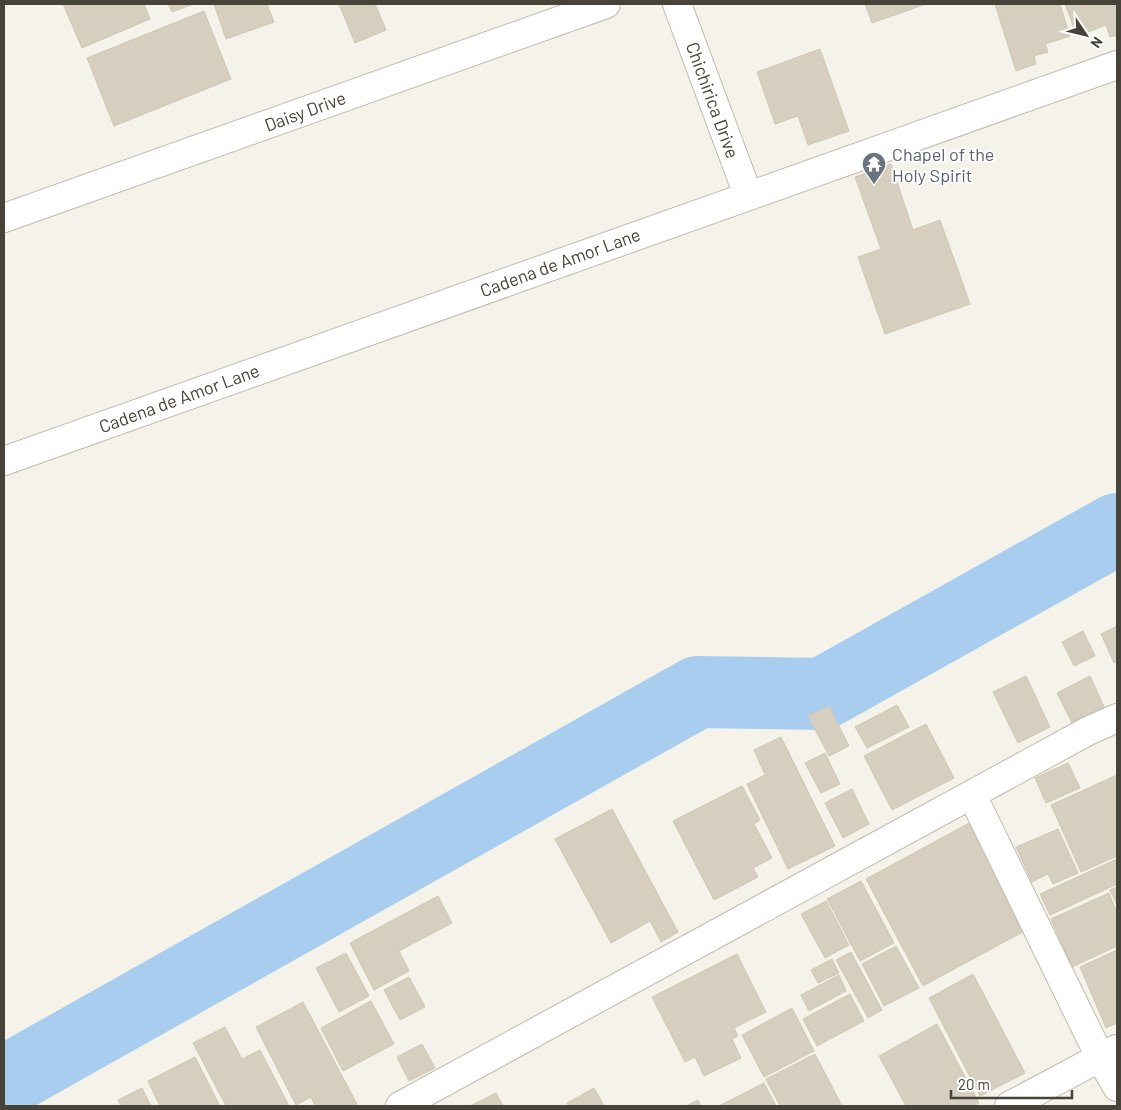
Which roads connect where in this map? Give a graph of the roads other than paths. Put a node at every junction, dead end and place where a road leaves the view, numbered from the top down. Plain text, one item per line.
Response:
1 (606, 4) edge
2 (677, 4) edge
3 (1117, 65) edge
4 (748, 195) junction
5 (4, 218) edge
6 (4, 461) edge
7 (1117, 718) edge
8 (972, 796) junction
9 (1109, 1053) edge
10 (1117, 1087) edge
11 (400, 1106) edge
12 (1009, 1106) edge

1 - 5 street, Daisy Drive
2 - 4 street, Chichirica Drive
3 - 4 street, Cadena de Amor Lane
4 - 6 street, Cadena de Amor Lane
7 - 8 street
8 - 9 street
8 - 11 street
9 - 10 street
9 - 12 street

